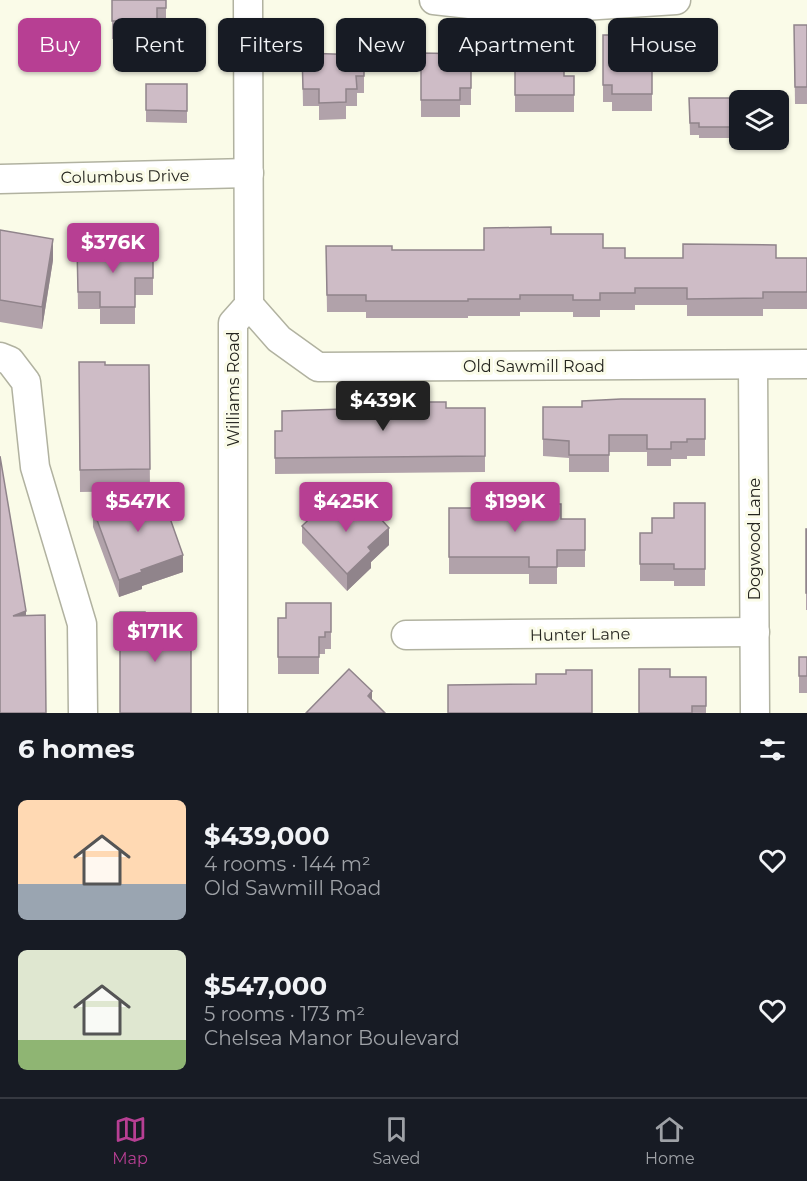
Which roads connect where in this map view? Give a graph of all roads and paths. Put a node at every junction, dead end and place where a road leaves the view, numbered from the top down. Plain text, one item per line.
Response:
1 (248, 0) edge
2 (434, 0) edge
3 (676, 0) edge
4 (249, 173) junction
5 (0, 178) edge
6 (249, 305) junction
7 (0, 357) edge
8 (753, 364) junction
9 (807, 364) edge
10 (755, 632) junction
11 (406, 635) dead end
12 (83, 713) edge
13 (233, 713) edge
14 (755, 713) edge

1 - 4 street
2 - 3 street
4 - 5 street, Columbus Drive
4 - 6 street
6 - 8 street, Old Sawmill Road
6 - 13 street, Williams Road
7 - 12 street
8 - 9 street, Old Sawmill Road
8 - 10 street, Dogwood Lane
10 - 11 street, Hunter Lane
10 - 14 street, Dogwood Lane

